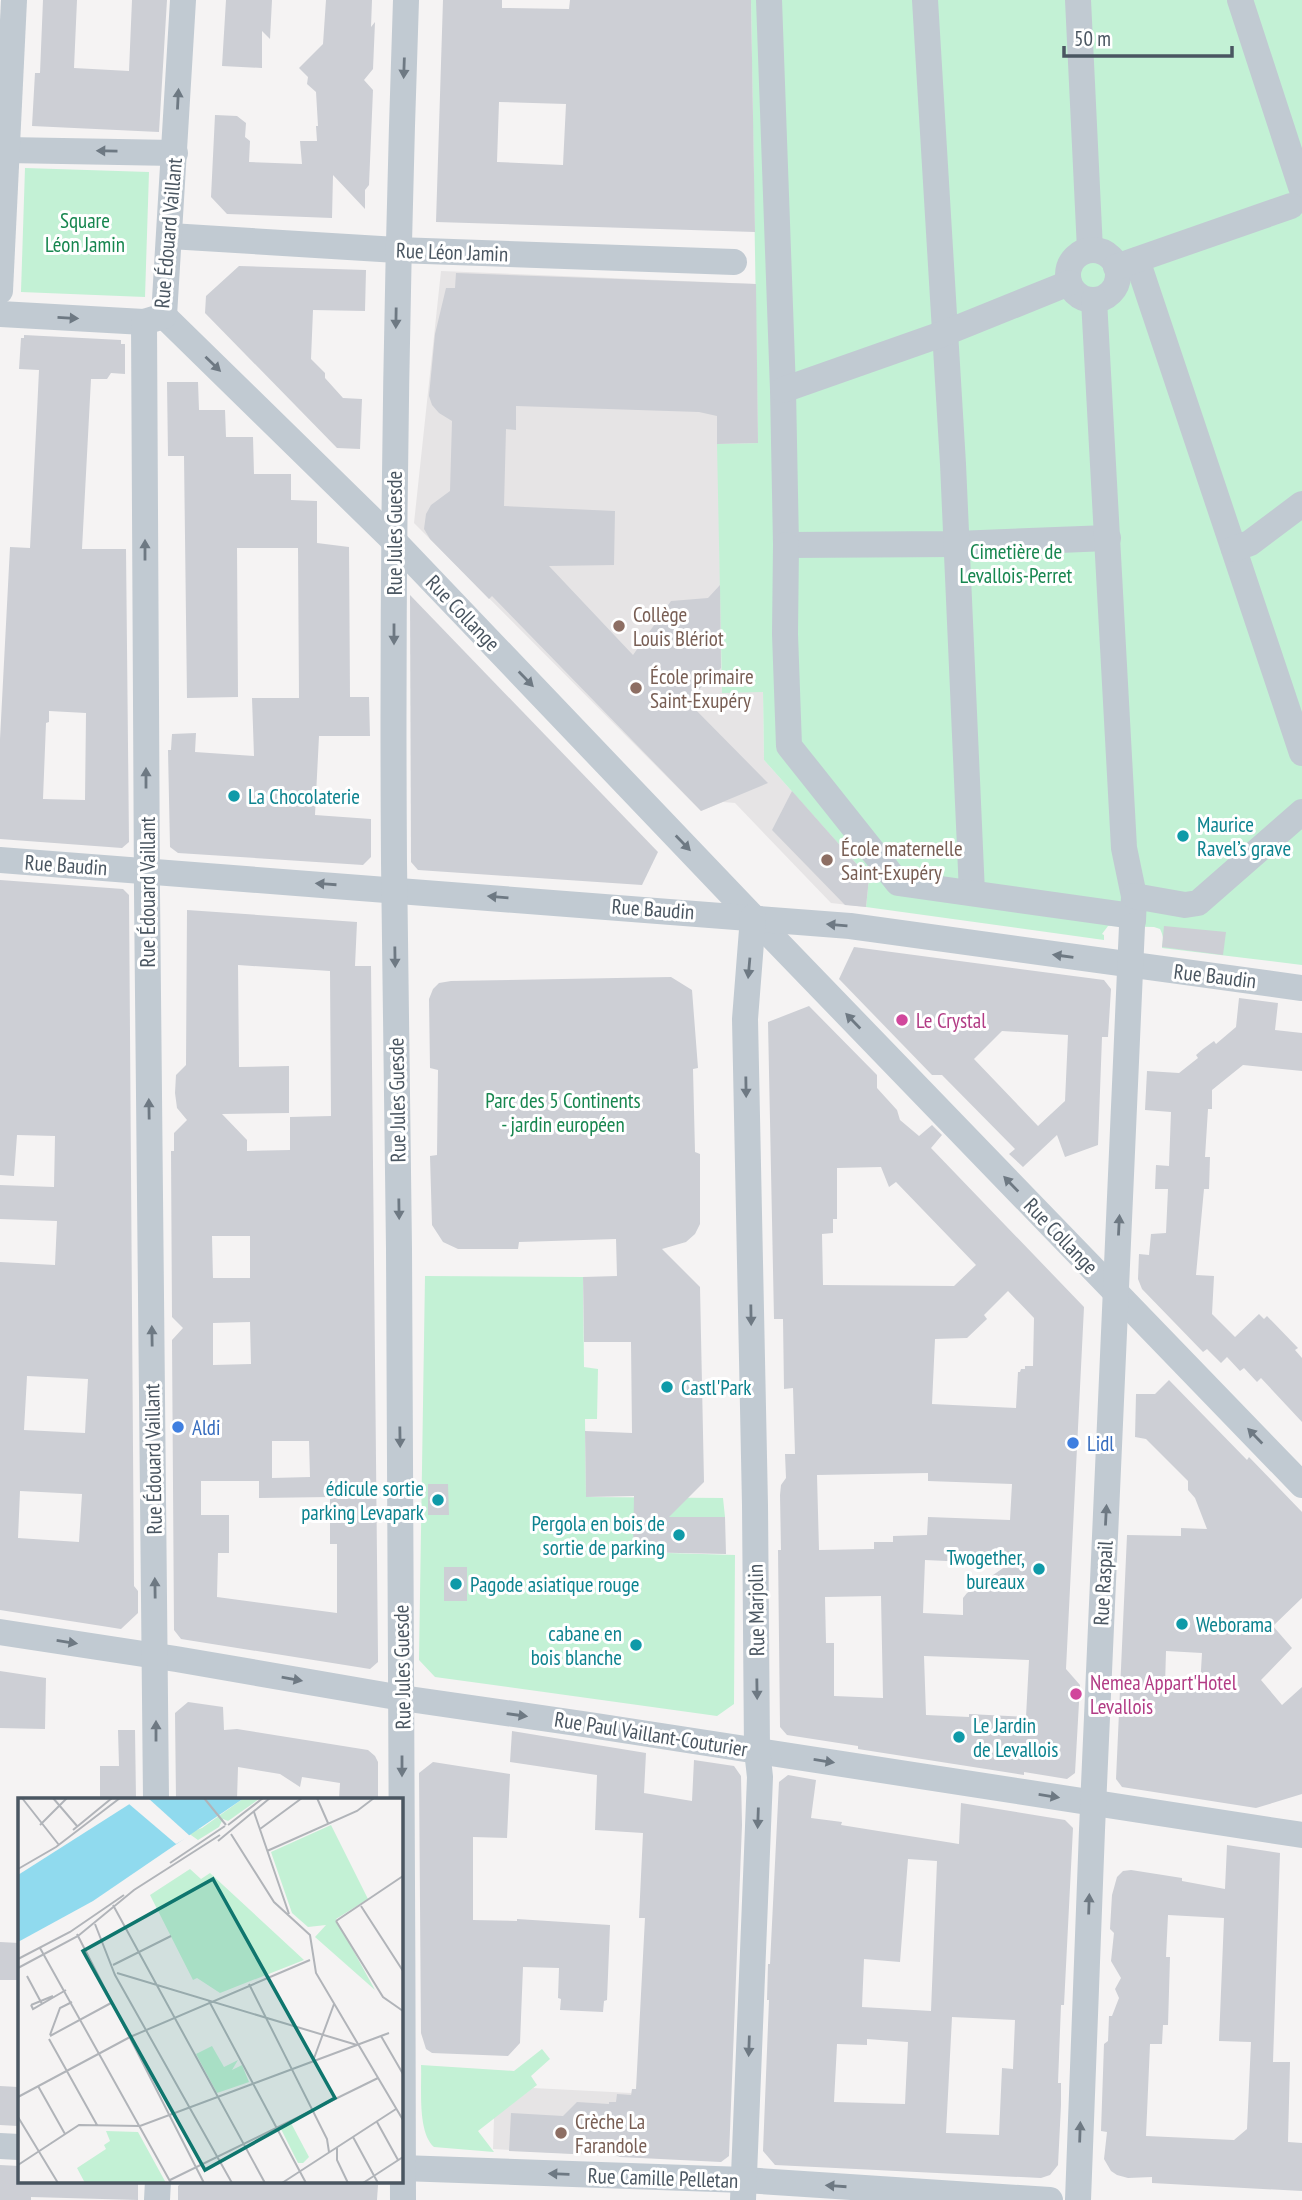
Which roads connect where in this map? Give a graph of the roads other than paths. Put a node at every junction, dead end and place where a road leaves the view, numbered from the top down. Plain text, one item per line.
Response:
1 (14, 0) edge
2 (183, 0) edge
3 (406, 0) edge
4 (769, 0) edge
5 (925, 0) edge
6 (1077, 0) edge
7 (1240, 0) edge
8 (6, 150) junction
9 (175, 153) junction
10 (1299, 198) edge
11 (170, 236) junction
12 (397, 250) junction
13 (1090, 250) junction
14 (734, 262) dead end
15 (1127, 264) junction
16 (1069, 283) junction
17 (0, 291) edge
18 (1094, 300) junction
19 (0, 314) edge
20 (154, 319) junction
21 (945, 333) junction
22 (783, 390) junction
23 (1302, 504) edge
24 (1108, 538) junction
25 (394, 541) junction
26 (956, 544) junction
27 (786, 545) junction
28 (1234, 549) junction
29 (1302, 753) edge
30 (1302, 789) edge
31 (1302, 811) edge
32 (0, 860) edge
33 (147, 870) junction
34 (394, 889) junction
35 (972, 894) junction
36 (1133, 915) junction
37 (753, 917) junction
38 (1130, 965) junction
39 (1302, 988) edge
40 (1116, 1293) junction
41 (1302, 1485) edge
42 (0, 1632) edge
43 (156, 1656) junction
44 (402, 1698) junction
45 (757, 1750) junction
46 (156, 1798) edge
47 (1093, 1803) junction
48 (1297, 1829) edge
49 (0, 2146) edge
50 (18, 2147) edge
51 (402, 2168) edge
52 (158, 2182) edge
53 (744, 2190) edge
54 (158, 2200) edge
55 (403, 2200) edge
56 (1050, 2200) edge
57 (1078, 2200) edge

1 - 8 street
9 -> 2 street, Rue Édouard Vaillant
3 -> 12 street, Rue Jules Guesde
4 - 22 street
5 - 21 street
6 - 13 street
7 - 10 street
9 -> 8 street
8 - 17 street
9 - 11 street, Rue Édouard Vaillant
10 - 15 street
11 - 12 street, Rue Léon Jamin
11 - 20 street, Rue Édouard Vaillant
12 - 14 street, Rue Léon Jamin
12 -> 25 street, Rue Jules Guesde
13 - 15 street
13 - 16 street
15 - 18 street
15 - 28 street
16 - 18 street
16 - 21 street
18 - 24 street, Rue Raspail
19 -> 20 street
20 -> 25 street, Rue Collange
33 -> 20 street, Rue Édouard Vaillant
21 - 22 street
21 - 26 street
22 - 27 street
23 - 28 street
24 - 26 street
24 - 36 street, Rue Raspail
25 -> 34 street, Rue Jules Guesde
25 -> 37 street, Rue Collange
26 - 27 street
26 - 35 street
27 - 35 street
28 - 29 street
30 - 31 street
31 - 36 street
32 - 33 street, Rue Baudin
34 -> 33 street, Rue Baudin
43 -> 33 street, Rue Édouard Vaillant
37 -> 34 street, Rue Baudin
34 -> 44 street, Rue Jules Guesde
35 - 36 street
36 - 38 street, Rue Raspail
38 -> 37 street, Rue Baudin
40 -> 37 street, Rue Collange
37 -> 45 street, Rue Marjolin
38 - 39 street, Rue Baudin
40 -> 38 street, Rue Raspail
41 -> 40 street, Rue Collange
47 -> 40 street, Rue Raspail
42 -> 43 street, Rue Paul Vaillant-Couturier
43 -> 44 street, Rue Paul Vaillant-Couturier
46 -> 43 street, Rue Édouard Vaillant
44 -> 45 street, Rue Paul Vaillant-Couturier
44 -> 51 street, Rue Jules Guesde
45 -> 47 street, Rue Paul Vaillant-Couturier
45 -> 53 street, Rue Marjolin
47 - 48 street, Rue Paul Vaillant-Couturier
57 -> 47 street, Rue Raspail
49 - 50 street
53 -> 51 street, Rue Camille Pelletan
51 - 55 street, Rue Jules Guesde
52 - 54 street
56 -> 53 street, Rue Camille Pelletan

